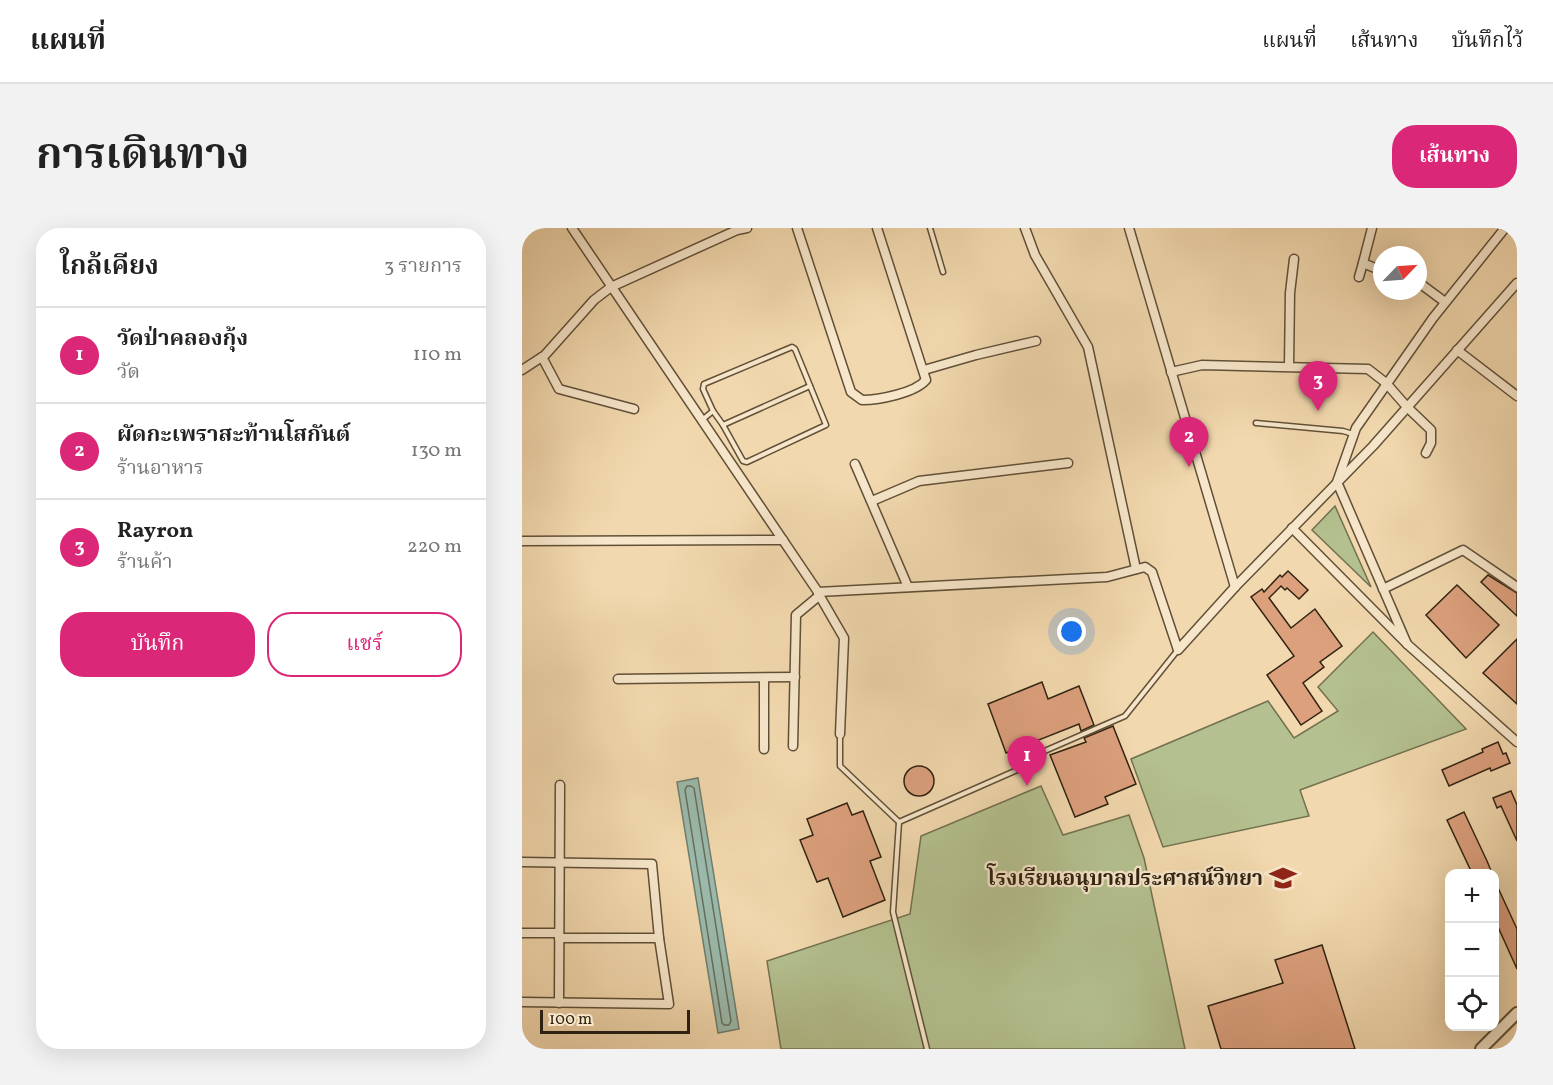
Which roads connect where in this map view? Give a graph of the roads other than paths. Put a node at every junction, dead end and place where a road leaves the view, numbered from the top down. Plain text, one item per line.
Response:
1 (572, 228) edge
2 (747, 228) edge
3 (797, 228) edge
4 (877, 228) edge
5 (930, 228) edge
6 (1025, 228) edge
7 (1129, 228) edge
8 (1372, 228) edge
9 (1505, 228) edge
10 (1294, 259) dead end
11 (1363, 263) junction
12 (1373, 267) edge
13 (944, 272) dead end
14 (1359, 277) dead end
15 (1517, 283) edge
16 (611, 287) junction
17 (1427, 289) edge
18 (1445, 302) junction
19 (1036, 341) dead end
20 (1457, 350) junction
21 (542, 357) junction
22 (1290, 366) junction
23 (522, 370) edge
24 (924, 370) junction
25 (1171, 372) junction
26 (1386, 383) junction
27 (811, 386) junction
28 (1517, 396) edge
29 (1407, 407) junction
30 (634, 409) dead end
31 (713, 411) junction
32 (702, 420) junction
33 (1256, 423) dead end
34 (723, 425) junction
35 (1353, 435) junction
36 (1426, 453) dead end
37 (1068, 463) dead end
38 (855, 464) dead end
39 (1337, 482) junction
40 (872, 501) junction
41 (1292, 528) junction
42 (783, 540) junction
43 (522, 541) edge
44 (1136, 569) junction
45 (908, 587) junction
46 (1235, 587) junction
47 (1517, 587) edge
48 (1383, 589) junction
49 (819, 594) junction
50 (1407, 644) junction
51 (1178, 650) junction
52 (795, 677) junction
53 (764, 678) junction
54 (618, 679) dead end
55 (840, 734) joint
56 (1517, 742) edge
57 (793, 746) dead end
58 (764, 749) dead end
59 (560, 785) dead end
60 (899, 822) junction
61 (522, 862) edge
62 (559, 862) junction
63 (522, 933) edge
64 (559, 935) junction
65 (659, 938) junction
66 (522, 1002) edge
67 (559, 1003) junction
68 (1517, 1013) edge
69 (927, 1049) edge
70 (1481, 1049) edge

1 - 16 street
2 - 16 street
3 - 24 street
4 - 24 street
5 - 13 lane
6 - 44 street
7 - 25 street
8 - 11 street
9 - 18 street
10 - 22 street
11 - 12 street
11 - 14 street
15 - 20 street
16 - 21 street
16 - 32 street
17 - 18 street
18 - 26 street
19 - 24 street
20 - 28 street
20 - 29 street
21 - 23 street
21 - 30 street
22 - 25 street
22 - 26 street
25 - 46 street
26 - 29 street
26 - 35 street
27 - 31 lane
27 - 34 lane
27 - 34 lane
29 - 36 street
29 - 39 street
31 - 32 lane
31 - 34 lane
32 - 42 street
33 - 35 lane
35 - 39 street
37 - 40 street
38 - 40 street
39 - 41 street
39 - 48 street
40 - 45 street
41 - 46 street
41 - 50 street
42 - 43 street
42 - 49 street
44 - 45 street
44 - 51 street
45 - 49 street
46 - 51 street
47 - 48 street
48 - 50 street
49 - 52 street
49 - 55 street
50 - 56 street
51 - 60 lane
52 - 53 street
52 - 57 street
53 - 54 street
53 - 58 street
55 - 60 lane
59 - 62 street
60 - 69 lane
61 - 62 street
62 - 64 street
62 - 65 street
63 - 64 street
64 - 65 street
64 - 67 street
65 - 67 street
66 - 67 street
68 - 70 street

